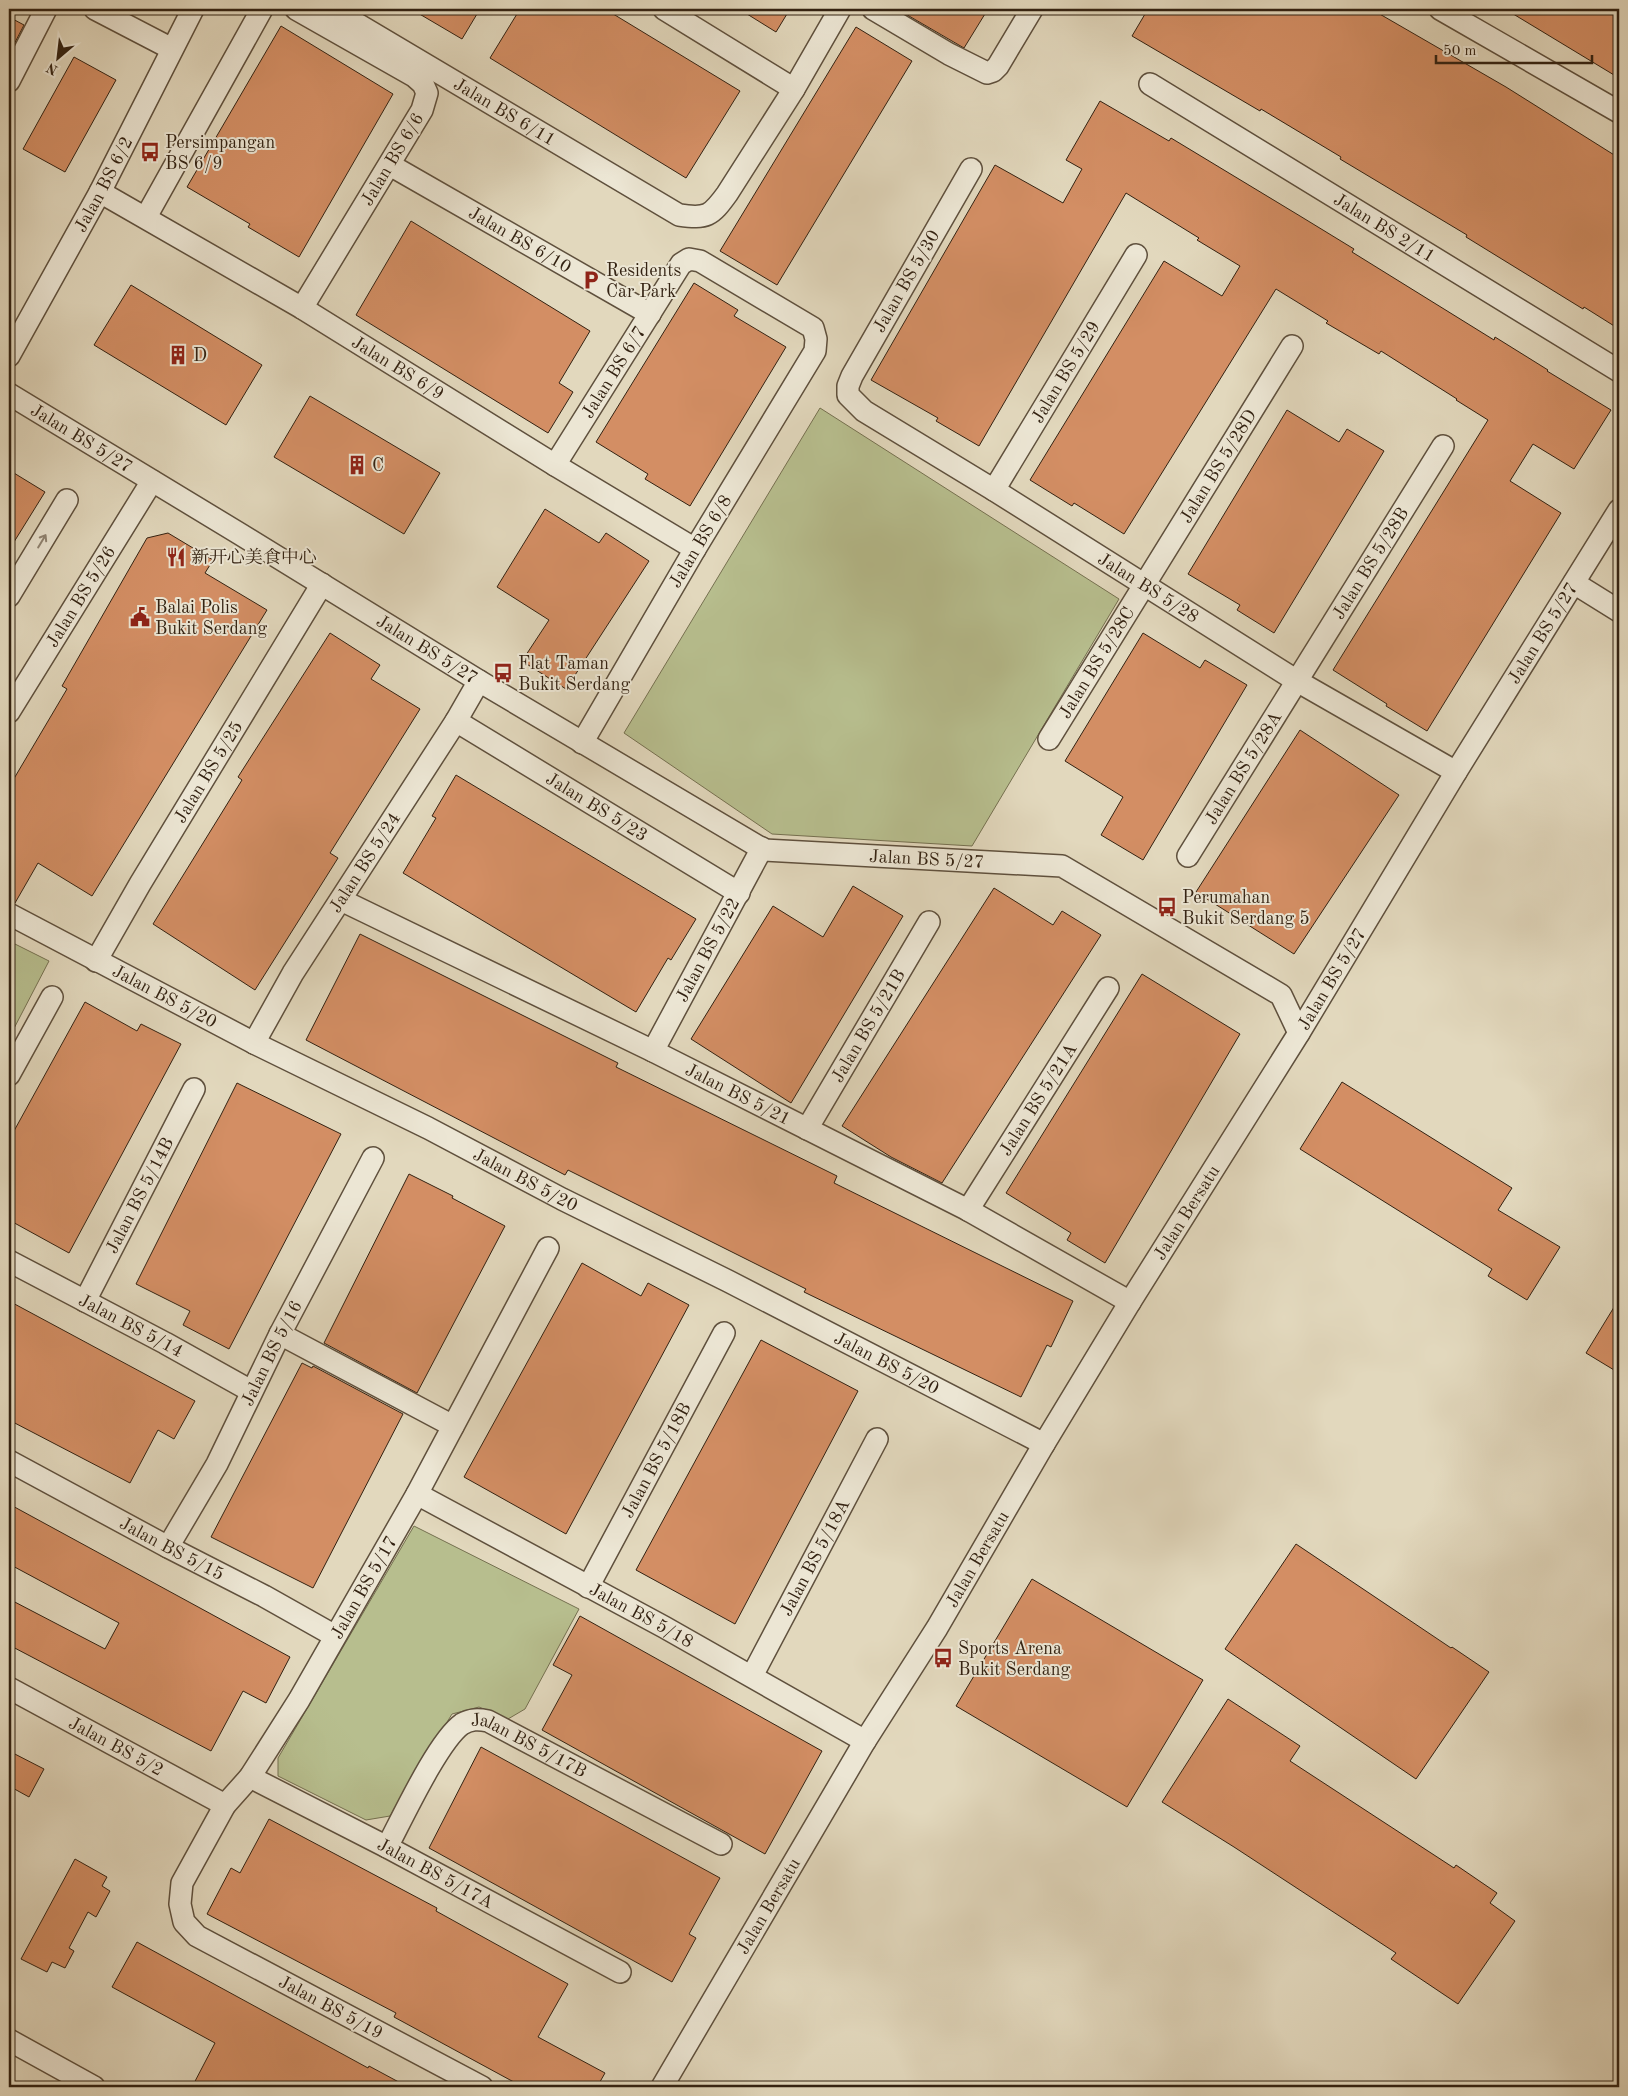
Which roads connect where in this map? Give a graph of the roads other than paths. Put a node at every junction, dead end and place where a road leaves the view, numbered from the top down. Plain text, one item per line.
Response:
1 (46, 9) edge
2 (94, 9) edge
3 (193, 9) edge
4 (262, 9) edge
5 (296, 9) edge
6 (332, 9) edge
7 (664, 9) edge
8 (840, 9) edge
9 (874, 9) edge
10 (1032, 9) edge
11 (1440, 9) edge
12 (172, 50) junction
13 (9, 81) edge
14 (1150, 84) dead end
15 (794, 89) junction
16 (1619, 112) edge
17 (390, 165) junction
18 (971, 169) dead end
19 (100, 192) junction
20 (146, 218) junction
21 (1136, 255) dead end
22 (302, 308) junction
23 (650, 314) junction
24 (816, 339) joint
25 (1292, 346) dead end
26 (9, 356) edge
27 (1619, 372) edge
28 (9, 394) edge
29 (848, 395) joint
30 (1442, 446) dead end
31 (556, 465) junction
32 (152, 481) junction
33 (994, 490) junction
34 (67, 500) dead end
35 (1619, 510) edge
36 (695, 549) junction
37 (1574, 583) junction
38 (322, 584) junction
39 (1144, 586) junction
40 (9, 596) edge
41 (1619, 611) edge
42 (1297, 681) junction
43 (479, 682) junction
44 (9, 712) edge
45 (456, 721) junction
46 (1050, 738) dead end
47 (582, 743) junction
48 (1456, 772) junction
49 (762, 848) junction
50 (1188, 856) dead end
51 (739, 893) junction
52 (341, 900) junction
53 (9, 914) edge
54 (929, 922) dead end
55 (96, 962) junction
56 (1108, 988) dead end
57 (52, 997) dead end
58 (1299, 1033) junction
59 (254, 1043) junction
60 (653, 1051) junction
61 (9, 1075) edge
62 (194, 1089) dead end
63 (807, 1129) junction
64 (373, 1158) dead end
65 (968, 1210) junction
66 (548, 1248) dead end
67 (9, 1261) edge
68 (85, 1301) junction
69 (1130, 1302) junction
70 (724, 1333) dead end
71 (280, 1334) junction
72 (251, 1391) junction
73 (453, 1426) junction
74 (878, 1439) dead end
75 (1044, 1444) junction
76 (9, 1461) edge
77 (417, 1494) junction
78 (168, 1547) junction
79 (588, 1587) junction
80 (335, 1636) junction
81 (752, 1676) junction
82 (9, 1688) edge
83 (865, 1741) junction
84 (250, 1777) junction
85 (225, 1805) junction
86 (721, 1844) dead end
87 (387, 1847) junction
88 (184, 1922) joint
89 (620, 1972) dead end
90 (9, 2040) edge
91 (69, 2082) edge
92 (94, 2087) edge
93 (482, 2087) edge
94 (662, 2087) edge

1 - 13 street
2 - 12 street
3 - 12 street, Jalan BS 6/2
4 - 20 street
5 - 17 street, Jalan BS 6/6
6 - 15 street, Jalan BS 6/11
7 - 15 street
8 - 15 street
9 - 10 street
11 - 16 street
12 - 19 street, Jalan BS 6/2
14 - 27 street, Jalan BS 2/11
17 - 22 street, Jalan BS 6/6
17 - 23 street, Jalan BS 6/10
18 - 29 street, Jalan BS 5/30
19 - 20 street, Jalan BS 6/9
19 - 26 street, Jalan BS 6/2
20 - 22 street, Jalan BS 6/9
21 - 33 street, Jalan BS 5/29
22 - 31 street, Jalan BS 6/9
23 - 24 street, Jalan BS 6/7
23 - 31 street, Jalan BS 6/7
24 - 36 street, Jalan BS 6/8
25 - 39 street, Jalan BS 5/28D
28 - 32 street, Jalan BS 5/27
29 - 33 street, Jalan BS 5/28
30 - 42 street, Jalan BS 5/28B
31 - 36 street, Jalan BS 6/9
32 - 38 street, Jalan BS 5/27
32 - 44 street, Jalan BS 5/26
33 - 39 street, Jalan BS 5/28
40 -> 34 street
35 - 37 street, Jalan BS 5/27
36 - 47 street, Jalan BS 6/8
37 - 41 street
37 - 48 street, Jalan BS 5/27
38 - 43 street, Jalan BS 5/27
38 - 55 street, Jalan BS 5/25
39 - 42 street, Jalan BS 5/28
39 - 46 street, Jalan BS 5/28C
42 - 48 street, Jalan BS 5/28
42 - 50 street, Jalan BS 5/28A
43 - 45 street, Jalan BS 5/24
43 - 47 street, Jalan BS 5/27
45 - 51 street, Jalan BS 5/23
45 - 52 street, Jalan BS 5/24
47 - 49 street, Jalan BS 5/27
48 - 58 street, Jalan BS 5/27
49 - 51 street, Jalan BS 5/22
49 - 58 street, Jalan BS 5/27
51 - 60 street, Jalan BS 5/22
52 - 59 street, Jalan BS 5/24
52 - 60 street, Jalan BS 5/21
53 - 55 street, Jalan BS 5/20
54 - 63 street, Jalan BS 5/21B
55 - 59 street, Jalan BS 5/20
56 - 65 street, Jalan BS 5/21A
57 - 61 street
58 - 69 street, Jalan Bersatu
59 - 75 street, Jalan BS 5/20
60 - 63 street, Jalan BS 5/21
62 - 68 street, Jalan BS 5/14B
63 - 65 street, Jalan BS 5/21
64 - 71 street, Jalan BS 5/16
65 - 69 street, Jalan BS 5/21
66 - 73 street, Jalan BS 5/17
67 - 68 street, Jalan BS 5/14
68 - 72 street, Jalan BS 5/14
69 - 75 street, Jalan Bersatu
70 - 79 street, Jalan BS 5/18B
71 - 72 street, Jalan BS 5/16
71 - 73 street
72 - 78 street, Jalan BS 5/16
73 - 77 street, Jalan BS 5/17
74 - 81 street, Jalan BS 5/18A
75 - 83 street, Jalan Bersatu
76 - 78 street, Jalan BS 5/15
77 - 79 street, Jalan BS 5/18
77 - 80 street, Jalan BS 5/17
78 - 80 street, Jalan BS 5/15
79 - 81 street, Jalan BS 5/18
80 - 84 street, Jalan BS 5/17
81 - 83 street, Jalan BS 5/18
82 - 85 street, Jalan BS 5/2
83 - 94 street, Jalan Bersatu
84 - 85 street, Jalan BS 5/17
84 - 87 street, Jalan BS 5/17A
85 - 88 street, Jalan BS 5/17
86 - 87 street, Jalan BS 5/17B
87 - 89 street, Jalan BS 5/17A
88 - 93 street, Jalan BS 5/19
90 - 91 street
91 - 92 street

